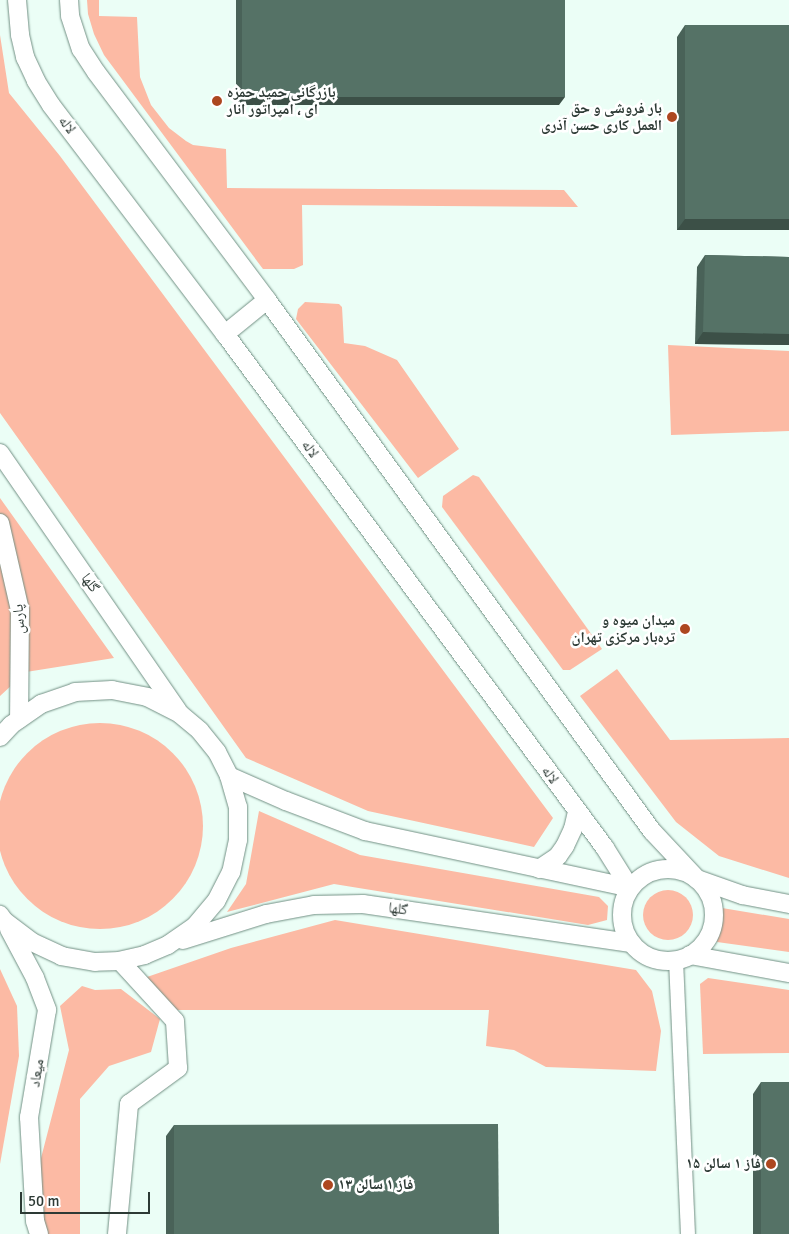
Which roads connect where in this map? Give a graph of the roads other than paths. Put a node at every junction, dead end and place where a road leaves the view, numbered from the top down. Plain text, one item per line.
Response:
1 (17, 0) edge
2 (69, 0) edge
3 (267, 300) junction
4 (225, 334) junction
5 (0, 453) edge
6 (0, 522) edge
7 (180, 714) junction
8 (19, 719) junction
9 (0, 737) edge
10 (229, 776) junction
11 (577, 811) junction
12 (539, 870) junction
13 (697, 879) junction
14 (630, 888) junction
15 (789, 904) edge
16 (3, 918) edge
17 (631, 943) junction
18 (168, 945) junction
19 (683, 958) junction
20 (120, 960) junction
21 (789, 973) edge
22 (39, 1234) edge
23 (117, 1234) edge
24 (688, 1234) edge

1 - 4 street, لاله
2 - 3 street
3 - 4 street
3 - 13 street
4 - 11 street, لاله
5 - 7 street, گلها
6 - 8 street, پارس
7 - 8 street
7 - 10 street
8 - 9 street
10 - 12 street
10 - 18 street
11 - 12 street
11 - 14 street, لاله
12 - 14 street
13 - 14 street
13 - 15 street
13 - 19 street
14 - 17 street
16 - 20 street
16 - 22 street, میعاد
17 - 18 street, گلها
17 - 19 street
18 - 20 street
19 - 21 street
19 - 24 street
20 - 23 street

